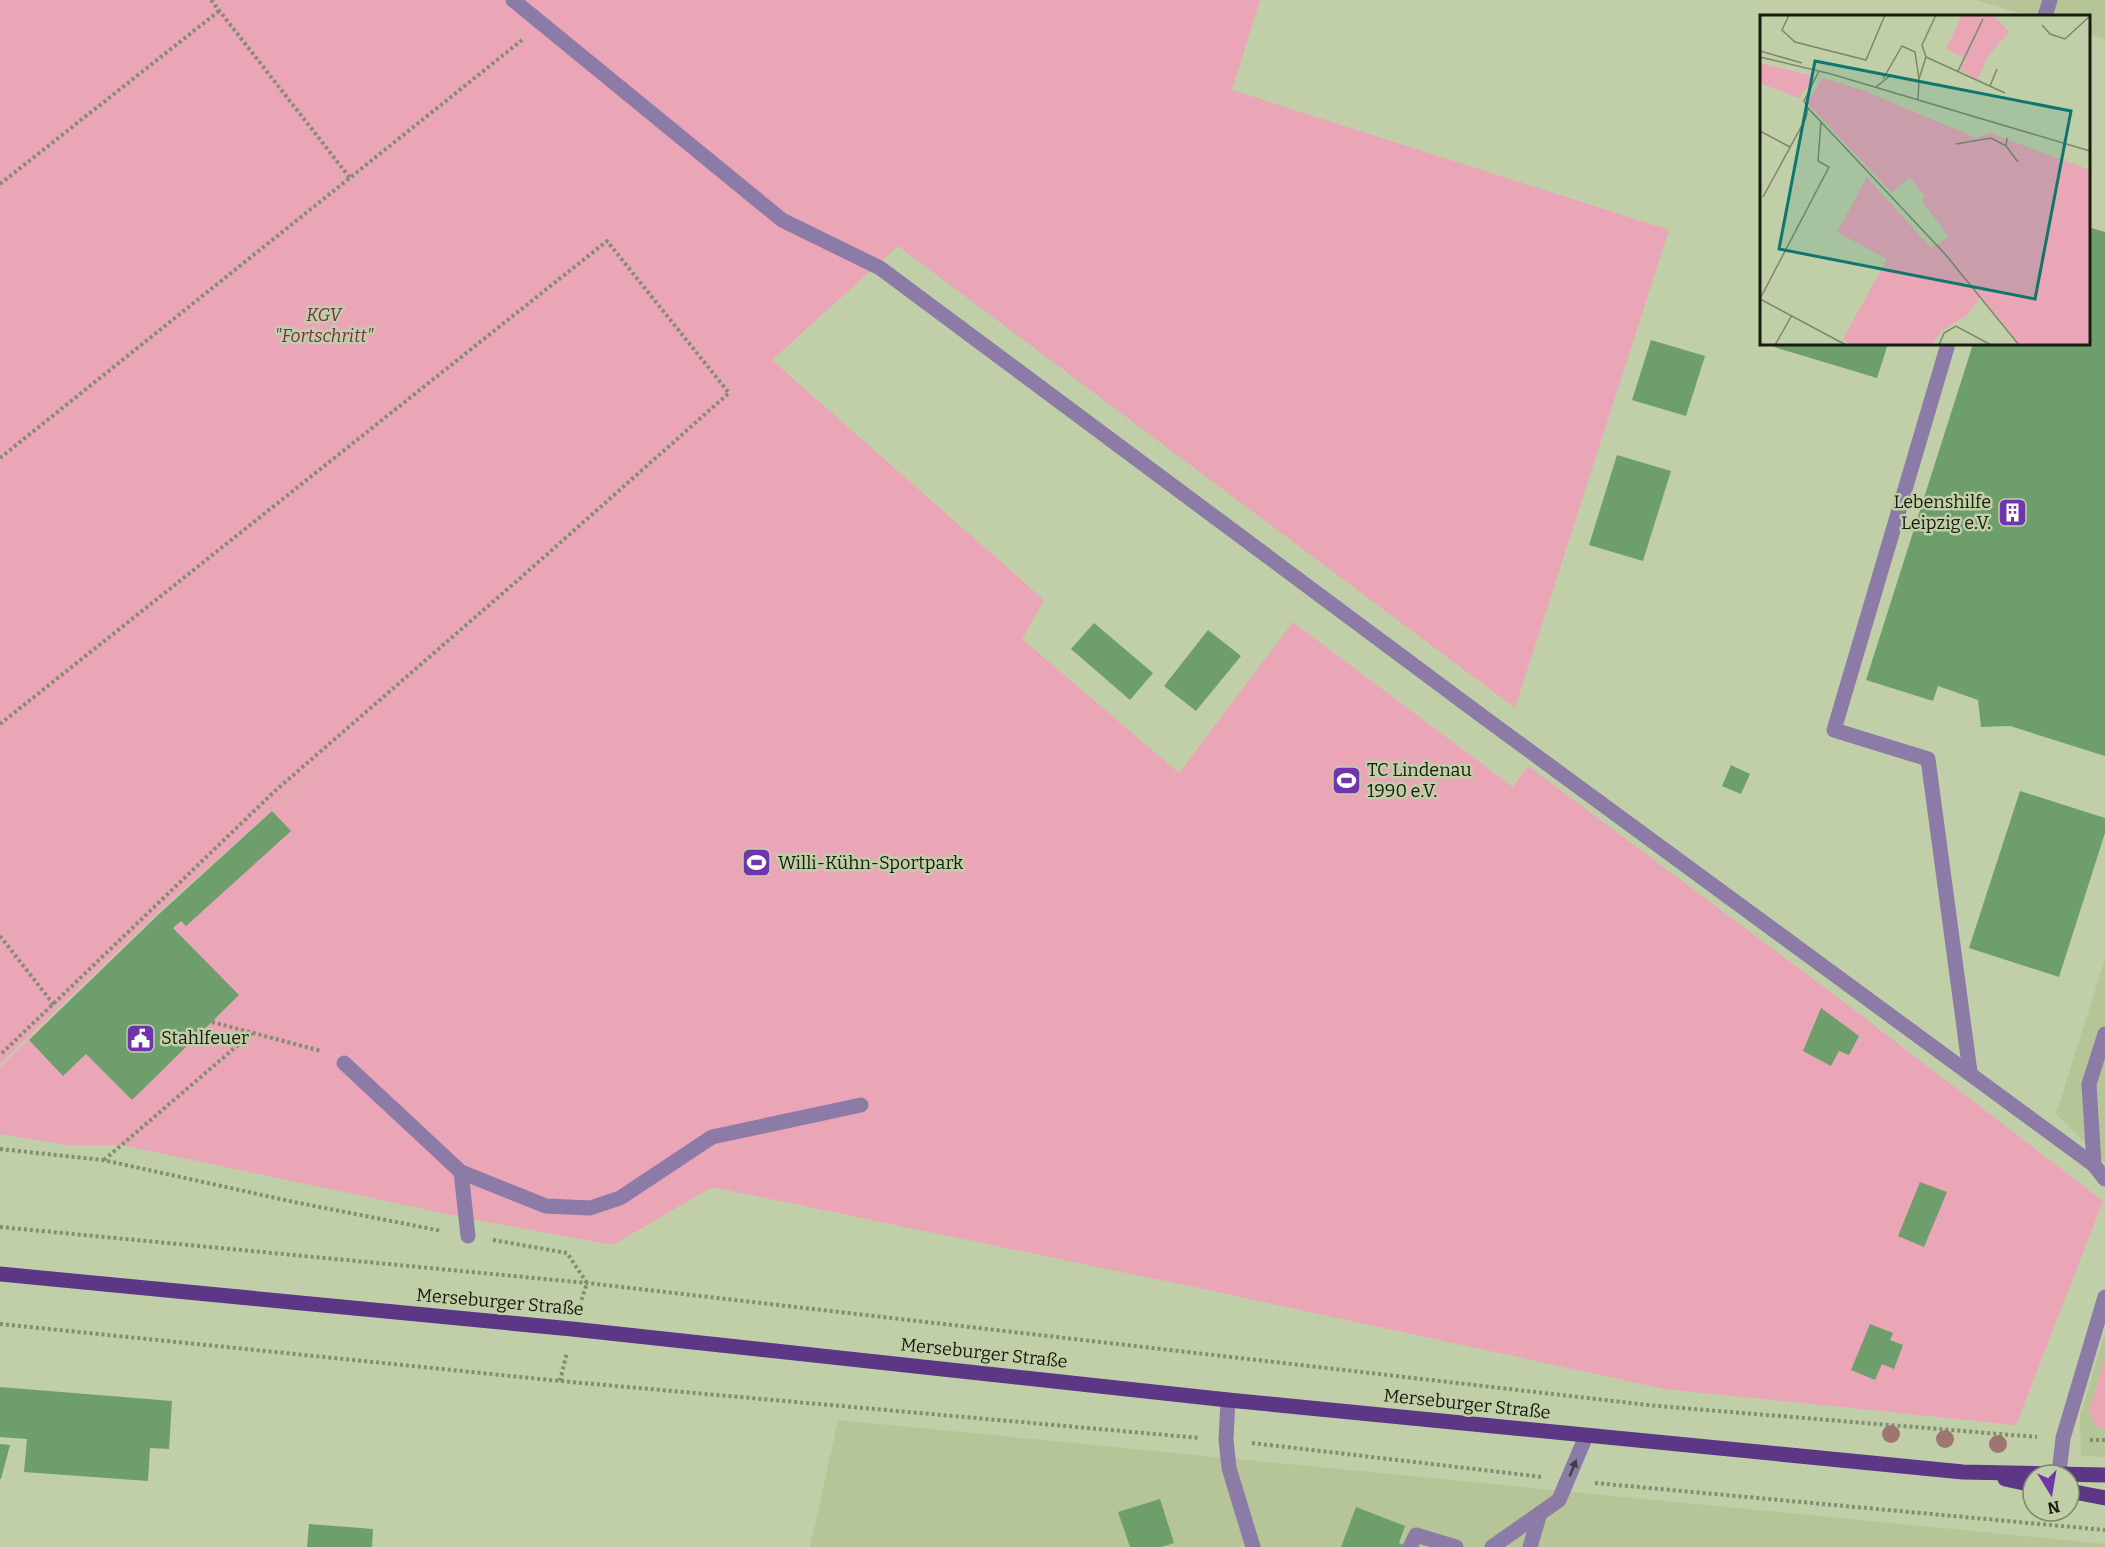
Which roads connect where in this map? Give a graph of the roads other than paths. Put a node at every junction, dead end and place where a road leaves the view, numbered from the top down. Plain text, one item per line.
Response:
1 (513, 0) edge
2 (2050, 0) edge
3 (2045, 15) edge
4 (1948, 345) edge
5 (2105, 1034) edge
6 (344, 1063) road end
7 (1970, 1072) junction
8 (861, 1105) dead end
9 (2094, 1165) junction
10 (461, 1172) junction
11 (2105, 1179) edge
12 (468, 1236) road end
13 (0, 1275) edge
14 (2105, 1297) edge
15 (1228, 1400) junction
16 (1586, 1436) junction
17 (2060, 1463) edge
18 (1963, 1472) junction
19 (2021, 1473) edge
20 (2081, 1474) edge
21 (2105, 1475) edge
22 (2021, 1483) edge
23 (2081, 1493) edge
24 (2105, 1498) edge
25 (1540, 1513) junction
26 (1253, 1547) edge
27 (1410, 1547) edge
28 (1456, 1547) edge
29 (1492, 1547) edge
30 (1530, 1547) edge

1 - 7 lane
2 - 3 lane
4 - 7 lane
5 - 9 lane
6 - 10 lane
7 - 9 lane
8 - 10 lane
9 - 11 lane
10 - 12 lane
13 - 15 main road, Merseburger Straße
14 - 17 lane
15 - 16 main road, Merseburger Straße
15 - 26 lane
16 - 18 main road, Merseburger Straße
25 -> 16 lane
18 - 19 main road, Merseburger Straße
18 - 22 main road, Merseburger Straße
20 - 21 main road, Merseburger Straße
23 - 24 main road
25 - 29 lane
25 - 30 lane
27 - 28 lane

